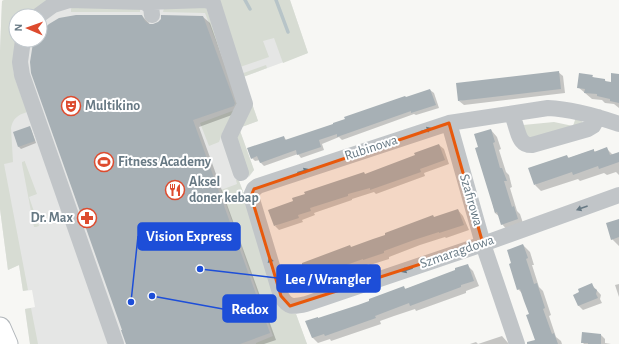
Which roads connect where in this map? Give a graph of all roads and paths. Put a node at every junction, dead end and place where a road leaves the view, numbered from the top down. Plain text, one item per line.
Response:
1 (48, 9) edge
2 (22, 48) edge
3 (512, 114) junction
4 (598, 117) junction
5 (449, 123) junction
6 (619, 124) edge
7 (241, 173) dead end
8 (619, 195) edge
9 (483, 244) junction
10 (295, 307) joint
11 (0, 328) edge
12 (7, 344) edge
13 (116, 344) edge
14 (517, 344) edge

1 - 7 street
2 - 13 street
3 - 4 street, Rubinowa
3 - 4 street
3 - 5 street, Rubinowa
4 - 6 street, Rubinowa
5 - 9 street, Szafirowa
10 -> 5 street, Rubinowa
8 -> 9 street, Szmaragdowa
9 -> 10 street, Szmaragdowa
9 - 14 street, Szafirowa
11 - 12 main road

